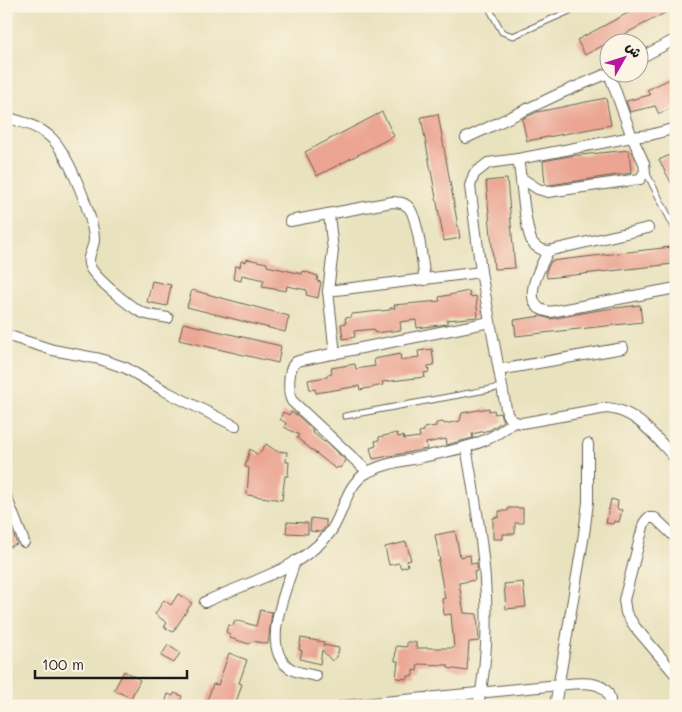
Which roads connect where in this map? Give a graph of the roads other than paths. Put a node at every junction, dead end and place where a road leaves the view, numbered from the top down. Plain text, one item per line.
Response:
1 (488, 6) edge
2 (581, 6) edge
3 (676, 39) edge
4 (650, 53) edge
5 (600, 77) edge
6 (613, 82) edge
7 (6, 117) edge
8 (676, 128) edge
9 (632, 137) junction
10 (466, 138) dead end
11 (518, 159) junction
12 (645, 172) junction
13 (521, 178) junction
14 (329, 214) junction
15 (290, 221) dead end
16 (648, 228) dead end
17 (676, 231) edge
18 (548, 251) junction
19 (480, 272) junction
20 (425, 280) junction
21 (676, 288) edge
22 (328, 291) junction
23 (168, 318) dead end
24 (490, 322) junction
25 (6, 335) edge
26 (623, 348) dead end
27 (335, 354) junction
28 (499, 370) junction
29 (502, 386) junction
30 (345, 416) dead end
31 (514, 422) junction
32 (235, 426) dead end
33 (588, 444) dead end
34 (466, 446) junction
35 (676, 458) edge
36 (368, 472) junction
37 (6, 496) edge
38 (676, 538) edge
39 (24, 542) dead end
40 (295, 561) junction
41 (205, 602) dead end
42 (676, 675) edge
43 (316, 676) dead end
44 (559, 684) junction
45 (481, 693) junction
46 (382, 704) edge
47 (342, 706) edge
48 (478, 706) edge
49 (556, 706) edge
50 (610, 706) edge

1 - 2 lane
3 - 4 street
5 - 10 street
6 - 9 street
7 - 23 street
8 - 9 street
9 - 11 street
9 - 12 street
11 - 13 street
11 - 19 street
12 - 13 street
12 - 17 lane
13 - 18 street
14 - 15 street
14 - 20 street
14 - 22 street
16 - 18 street
18 - 21 street
19 - 20 street
19 - 24 street
20 - 22 street
22 - 27 street
24 - 27 street
24 - 28 street
25 - 32 street
26 - 28 street
27 - 36 street
28 - 29 street
29 - 30 lane
29 - 31 street
31 - 34 street
31 - 35 street
33 - 44 street
34 - 36 street
34 - 45 street
36 - 40 street
37 - 39 street
38 - 42 street
40 - 41 street
40 - 43 street
44 - 45 street
44 - 49 street
44 - 50 street
45 - 46 street
45 - 48 street
46 - 47 street

